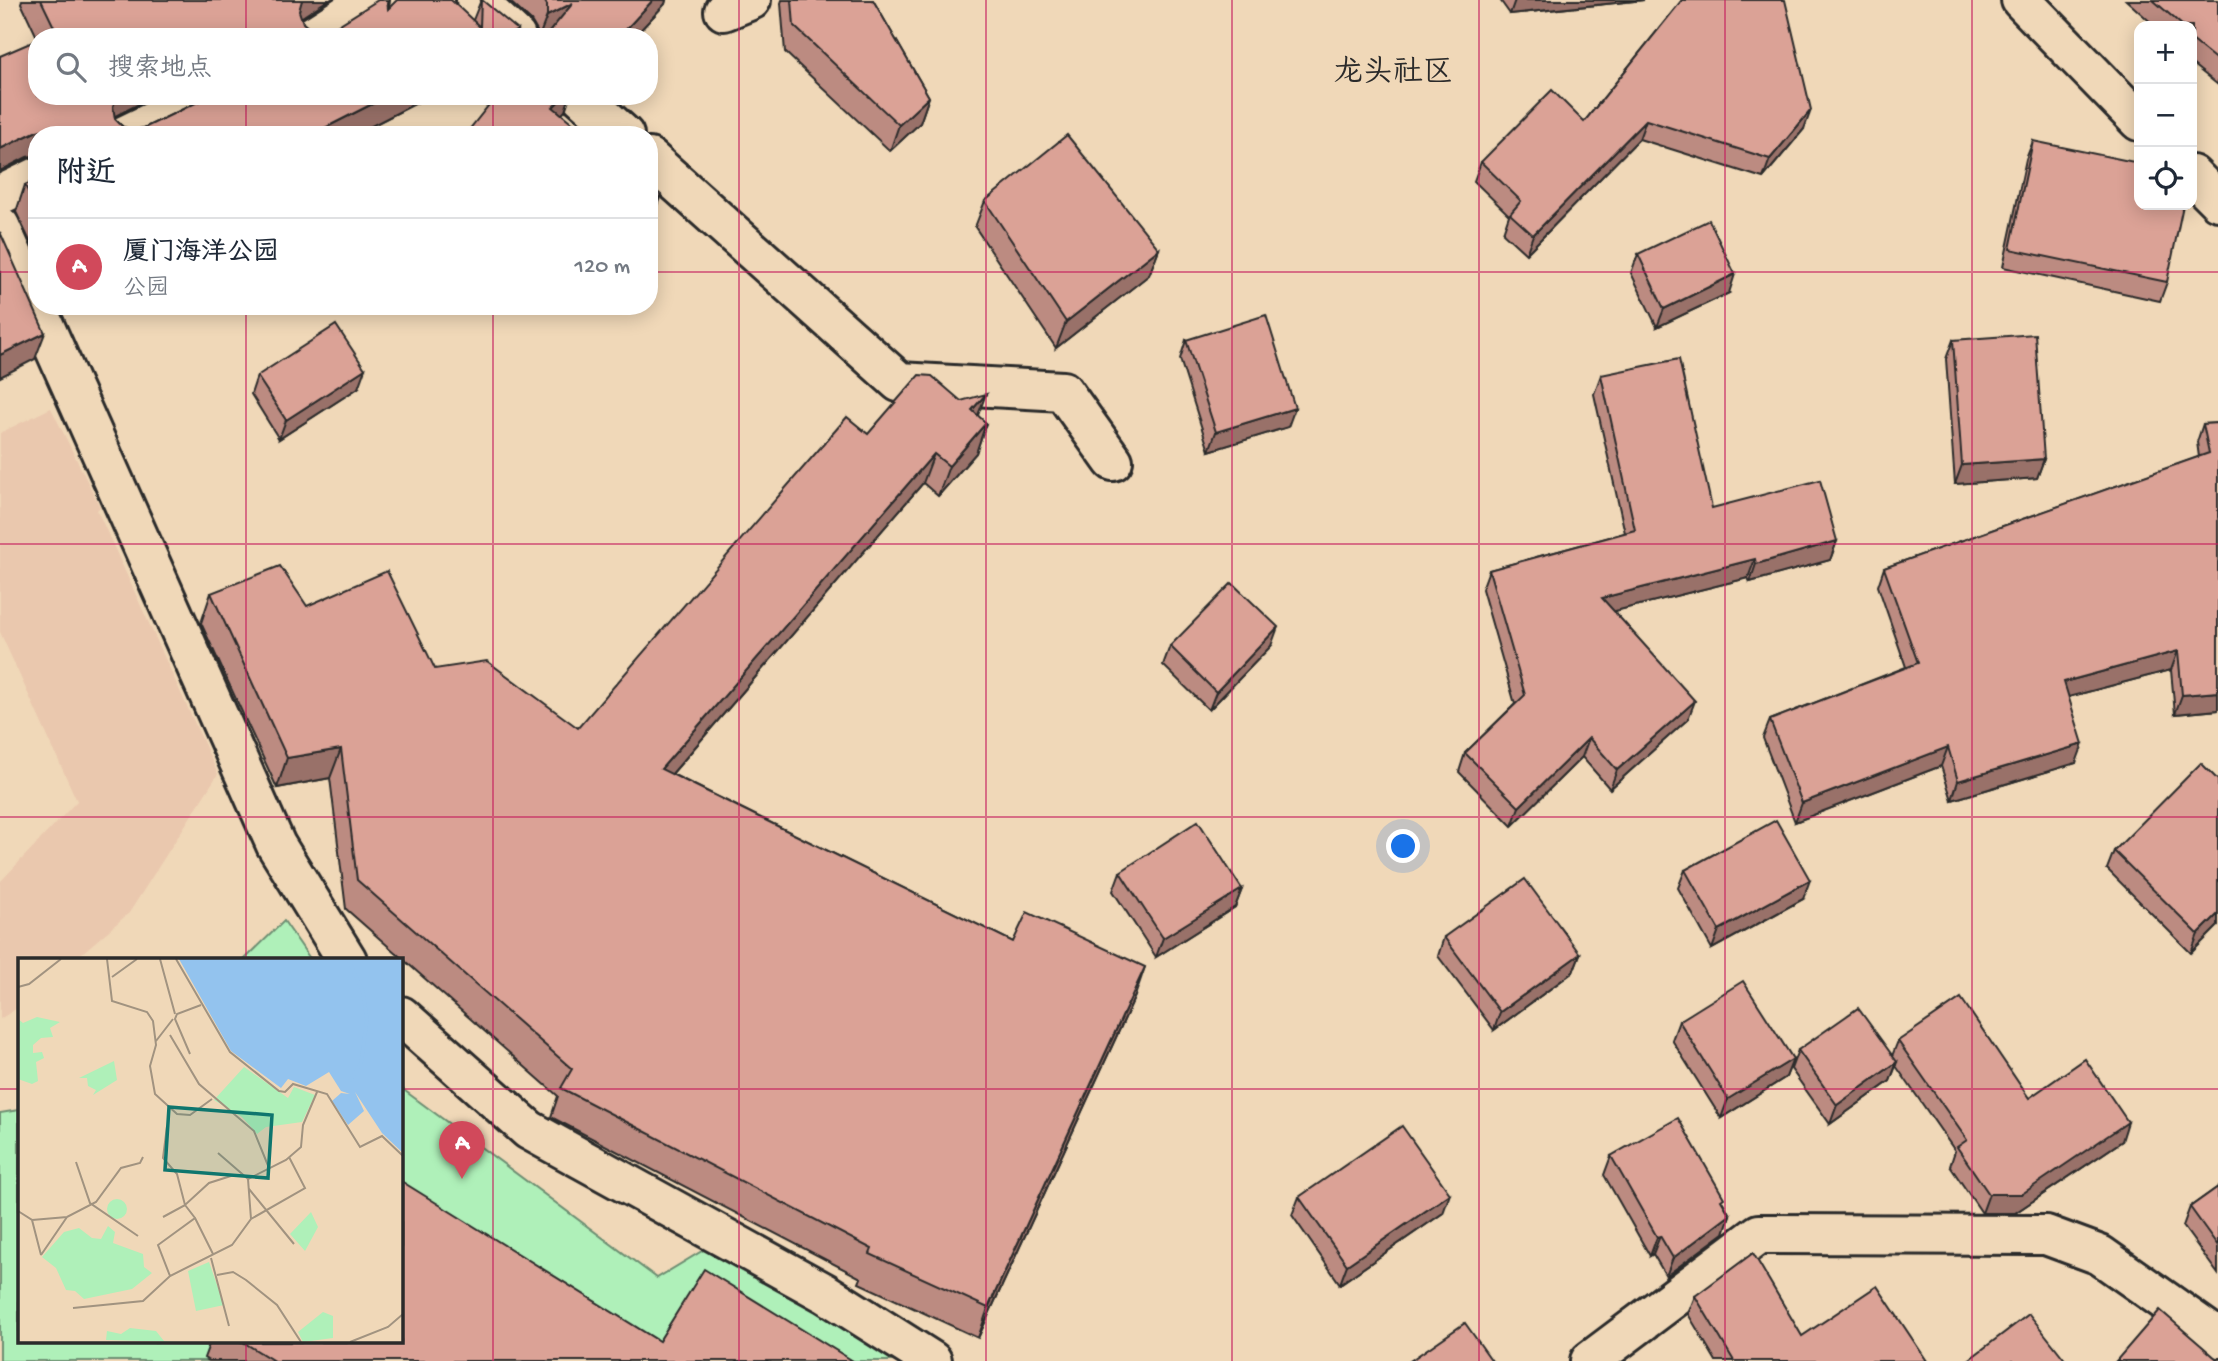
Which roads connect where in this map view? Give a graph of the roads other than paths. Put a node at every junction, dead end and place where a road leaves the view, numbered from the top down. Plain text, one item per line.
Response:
1 (369, 0) edge
2 (476, 0) edge
3 (2021, 0) edge
4 (325, 28) edge
5 (506, 28) edge
6 (187, 105) edge
7 (591, 105) edge
8 (2134, 116) edge
9 (143, 126) edge
10 (614, 126) edge
11 (658, 166) edge
12 (2197, 180) edge
13 (28, 181) edge
14 (0, 195) edge
15 (2218, 201) edge
16 (0, 226) edge
17 (28, 289) edge
18 (40, 315) edge
19 (1113, 461) dead end
20 (346, 958) edge
21 (402, 1017) edge
22 (2218, 1338) edge
23 (932, 1361) edge
24 (1590, 1361) edge

1 - 4 street
2 - 5 street
3 - 8 street
6 - 9 street
7 - 10 street
11 - 19 street
12 - 15 street
13 - 14 street
16 - 17 street
18 - 20 street
21 - 23 street
22 - 24 street

